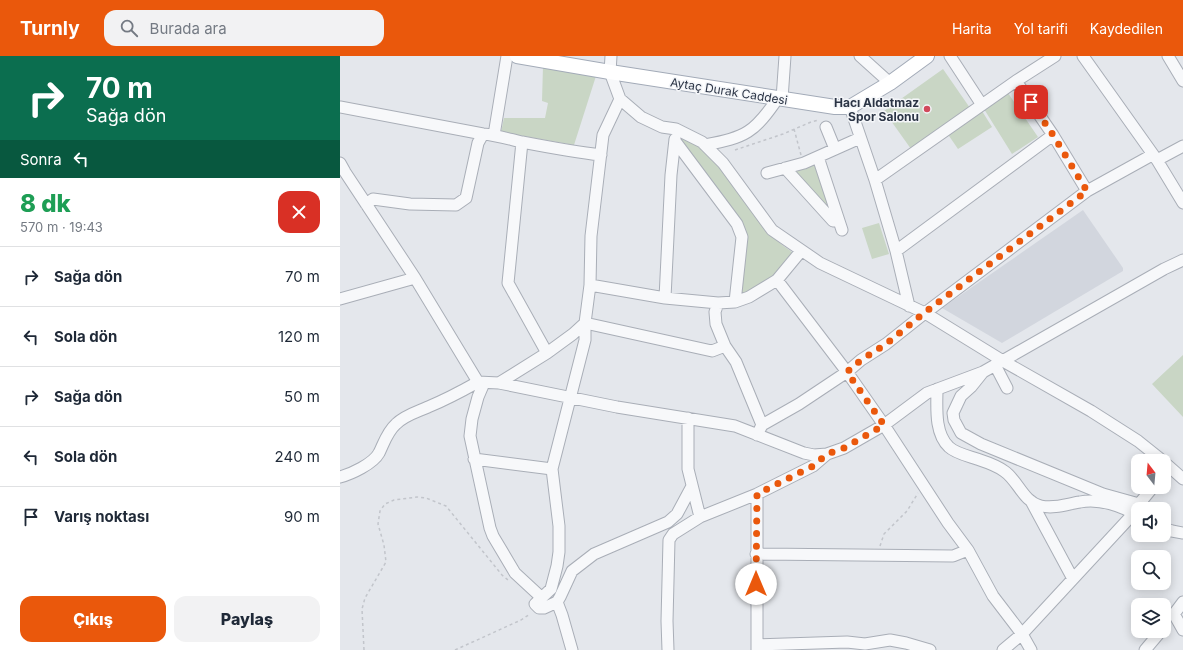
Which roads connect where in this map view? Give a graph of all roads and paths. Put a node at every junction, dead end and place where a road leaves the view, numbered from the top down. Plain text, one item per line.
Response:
1 (507, 56) edge
2 (517, 56) edge
3 (611, 56) edge
4 (786, 56) edge
5 (860, 56) edge
6 (927, 56) edge
7 (950, 56) edge
8 (1055, 56) edge
9 (1083, 56) edge
10 (1168, 56) edge
11 (610, 72) junction
12 (1016, 81) junction
13 (1183, 81) edge
14 (890, 83) junction
15 (620, 99) junction
16 (780, 99) junction
17 (982, 105) junction
18 (340, 106) edge
19 (850, 107) junction
20 (826, 127) joint
21 (676, 129) junction
22 (794, 129) junction
23 (482, 134) junction
24 (494, 135) junction
25 (1053, 135) junction
26 (860, 138) junction
27 (675, 141) junction
28 (522, 142) junction
29 (705, 145) junction
30 (1183, 146) edge
31 (835, 149) junction
32 (735, 150) dead end
33 (601, 155) junction
34 (818, 157) junction
35 (1154, 158) junction
36 (340, 162) edge
37 (804, 163) junction
38 (785, 168) junction
39 (767, 173) dead end
40 (875, 180) junction
41 (1087, 191) junction
42 (1183, 203) edge
43 (366, 204) junction
44 (896, 250) junction
45 (801, 251) junction
46 (1183, 260) edge
47 (415, 278) junction
48 (777, 280) junction
49 (590, 286) junction
50 (665, 298) junction
51 (340, 299) edge
52 (735, 302) junction
53 (718, 303) junction
54 (909, 306) junction
55 (924, 313) junction
56 (585, 323) junction
57 (725, 346) junction
58 (547, 353) junction
59 (999, 363) junction
60 (847, 372) junction
61 (983, 372) junction
62 (481, 382) junction
63 (500, 383) junction
64 (937, 388) junction
65 (1007, 388) dead end
66 (571, 398) junction
67 (688, 418) junction
68 (762, 425) junction
69 (884, 425) junction
70 (757, 435) junction
71 (827, 454) junction
72 (1153, 454) edge
73 (474, 459) junction
74 (552, 469) junction
75 (1171, 470) edge
76 (340, 477) edge
77 (1183, 479) edge
78 (923, 485) junction
79 (692, 486) junction
80 (757, 494) junction
81 (1031, 501) junction
82 (1131, 508) edge
83 (1131, 509) edge
84 (700, 517) junction
85 (1131, 517) edge
86 (1171, 531) edge
87 (1183, 532) edge
88 (968, 550) junction
89 (756, 554) junction
90 (879, 556) junction
91 (1073, 579) junction
92 (508, 580) dead end
93 (539, 601) junction
94 (557, 602) junction
95 (1183, 602) edge
96 (1174, 614) junction
97 (1171, 618) edge
98 (1183, 630) edge
99 (1022, 634) junction
100 (1156, 638) edge
101 (757, 648) edge
102 (364, 650) edge
103 (455, 650) edge
104 (572, 650) edge
105 (668, 650) edge
106 (930, 650) edge
107 (1003, 650) edge
108 (1031, 650) edge
109 (1145, 650) edge

1 - 24 street
2 - 11 main road, Aytaç Durak Caddesi
3 - 11 street
4 - 16 street
5 - 14 street
6 - 14 main road
7 - 17 street
8 - 12 street
9 - 35 street
10 - 13 street
11 - 15 street
11 - 16 main road, Aytaç Durak Caddesi
12 - 17 street
12 - 25 street
14 - 19 main road
15 - 21 street
15 - 33 street
16 - 19 main road, Aytaç Durak Caddesi
16 - 29 street
17 - 40 street
18 - 23 street
19 - 26 street
20 - 22 path
20 - 31 street
21 - 27 street
21 - 29 street
22 - 32 path
22 - 37 path
23 - 24 street
23 - 43 street
24 - 28 street
25 - 41 street
25 - 44 street
26 - 31 street
26 - 40 street
27 - 50 street
27 - 52 street
28 - 33 street
28 - 58 street
29 - 45 street
30 - 35 street
31 - 34 street
33 - 49 street
34 - 37 street
34 - 38 street
35 - 41 street
35 - 42 street
36 - 43 street
37 - 38 street
38 - 39 street
40 - 44 street
41 - 55 street
43 - 47 street
44 - 54 street
45 - 48 street
45 - 54 street
46 - 59 street
47 - 51 street
47 - 62 street
48 - 52 street
48 - 60 street
49 - 50 street
49 - 56 street
50 - 53 street
52 - 53 street
53 - 57 street
54 - 55 street
55 - 59 street
55 - 60 street
56 - 57 street
56 - 58 street
56 - 66 street
57 - 68 street
58 - 63 street
59 - 61 street
59 - 65 street
59 - 72 street
60 - 68 street
60 - 69 street
61 - 64 street
61 - 82 street
62 - 63 street
62 - 73 street
62 - 76 street
63 - 66 street
64 - 69 street
64 - 81 street
66 - 67 street
66 - 74 street
67 - 70 street
67 - 79 street
68 - 70 street
69 - 71 street
69 - 78 street
70 - 71 street
71 - 80 street
73 - 74 street
73 - 93 street
74 - 93 street
75 - 77 street
78 - 88 street
78 - 90 path
79 - 84 street
79 - 94 street
80 - 84 street
80 - 89 street
81 - 83 street
81 - 91 street
84 - 105 street
85 - 91 street
86 - 87 street
88 - 90 street
88 - 99 street
89 - 90 street
89 - 101 street
91 - 99 street
92 - 102 path
93 - 94 street
93 - 103 path
94 - 104 street
95 - 96 street
96 - 97 street
96 - 98 street
99 - 107 street
99 - 108 street
100 - 109 street
101 - 106 street

